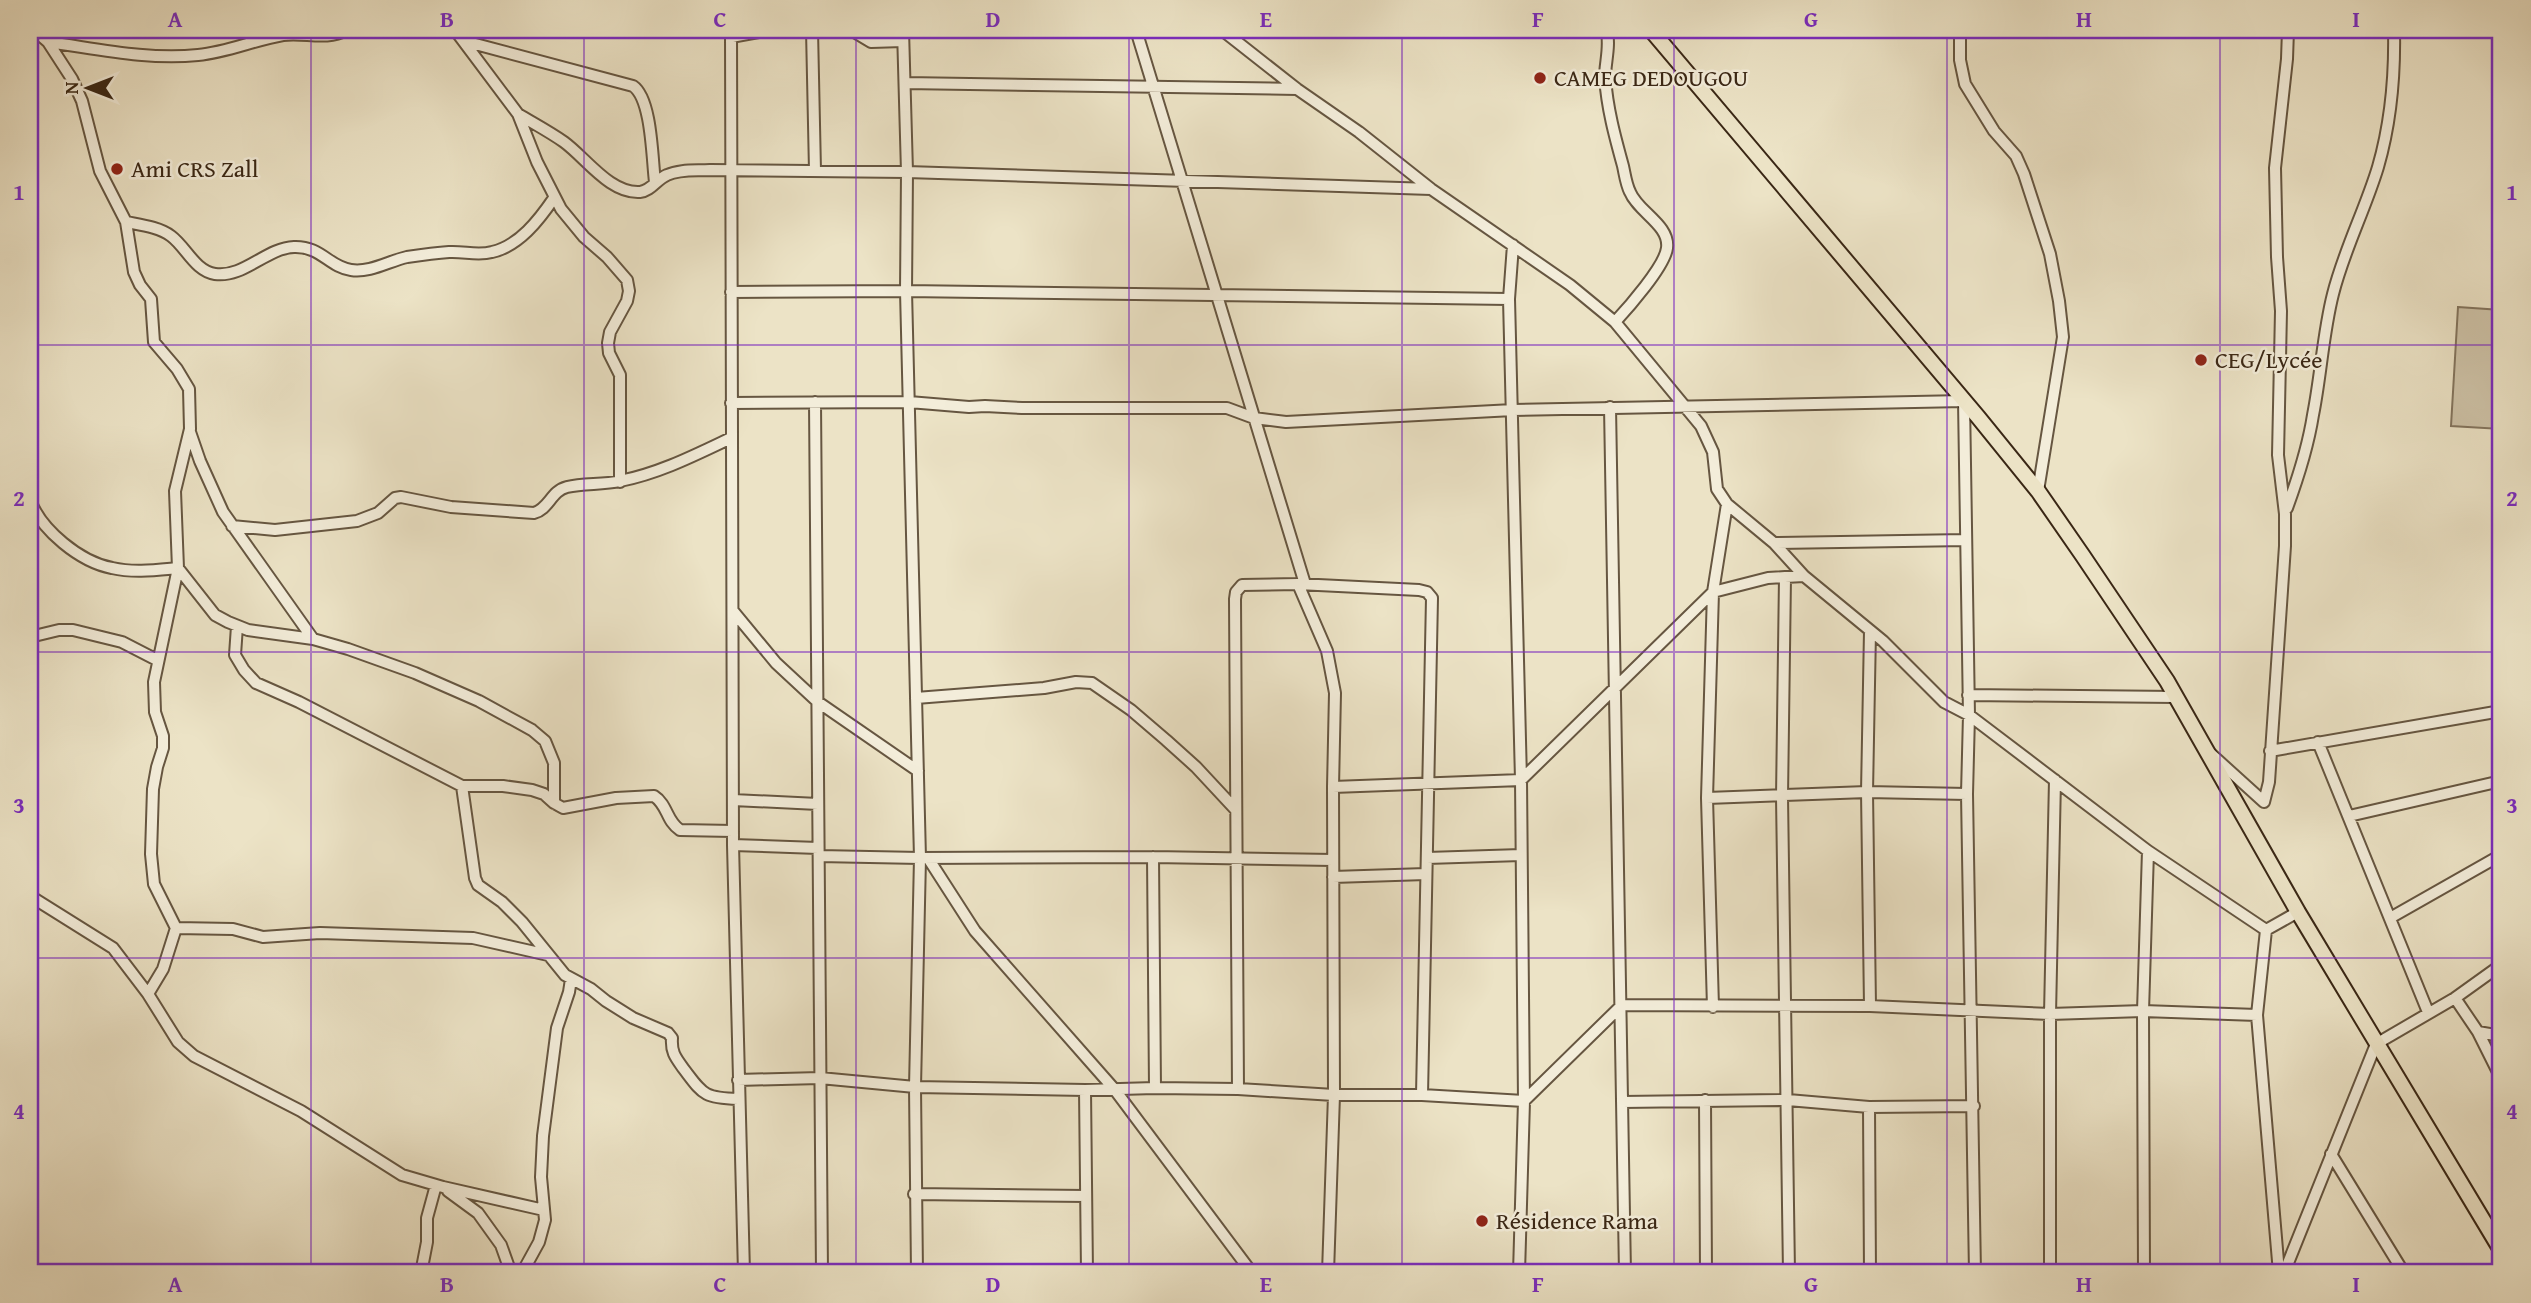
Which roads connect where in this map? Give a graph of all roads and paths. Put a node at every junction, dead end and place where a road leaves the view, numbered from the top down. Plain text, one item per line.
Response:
1 (34, 30) edge
2 (346, 30) edge
3 (456, 30) edge
4 (771, 30) edge
5 (812, 30) edge
6 (851, 30) edge
7 (1136, 30) edge
8 (1222, 30) edge
9 (1606, 30) edge
10 (1651, 30) edge
11 (1960, 30) edge
12 (2288, 30) edge
13 (2394, 30) edge
14 (731, 33) edge
15 (903, 36) edge
16 (464, 41) junction
17 (48, 42) junction
18 (905, 83) junction
19 (1153, 87) junction
20 (1297, 89) junction
21 (518, 114) junction
22 (731, 171) junction
23 (815, 171) junction
24 (907, 172) junction
25 (1182, 181) junction
26 (655, 182) junction
27 (1431, 189) junction
28 (555, 198) junction
29 (126, 222) junction
30 (1513, 245) junction
31 (905, 291) junction
32 (731, 292) junction
33 (1216, 295) junction
34 (1510, 299) junction
35 (1615, 322) junction
36 (1964, 401) junction
37 (815, 402) junction
38 (909, 402) junction
39 (731, 403) junction
40 (1610, 407) junction
41 (1688, 407) junction
42 (1513, 410) junction
43 (1254, 418) junction
44 (190, 429) junction
45 (731, 438) junction
46 (620, 481) junction
47 (2038, 491) junction
48 (30, 500) edge
49 (1727, 504) junction
50 (2285, 514) junction
51 (232, 526) junction
52 (1966, 540) junction
53 (1774, 543) junction
54 (178, 568) junction
55 (1804, 576) junction
56 (1785, 578) junction
57 (1301, 584) junction
58 (1713, 592) junction
59 (732, 611) junction
60 (237, 626) junction
61 (1870, 631) junction
62 (30, 637) edge
63 (313, 639) junction
64 (157, 660) junction
65 (1615, 687) junction
66 (1968, 695) junction
67 (2175, 697) junction
68 (916, 698) junction
69 (818, 702) junction
70 (2501, 711) edge
71 (1969, 715) junction
72 (2318, 742) junction
73 (2204, 747) junction
74 (2270, 751) junction
75 (918, 771) junction
76 (1521, 780) junction
77 (2055, 780) junction
78 (2501, 781) edge
79 (1429, 784) junction
80 (462, 786) junction
81 (1333, 788) junction
82 (1867, 792) junction
83 (1967, 794) junction
84 (1782, 797) junction
85 (1707, 798) junction
86 (733, 800) junction
87 (554, 803) junction
88 (818, 804) junction
89 (1236, 810) junction
90 (2349, 816) junction
91 (733, 831) junction
92 (733, 845) junction
93 (2148, 851) junction
94 (818, 852) junction
95 (1521, 855) junction
96 (2501, 855) edge
97 (1153, 857) junction
98 (924, 858) junction
99 (1427, 858) junction
100 (1236, 859) junction
101 (1333, 860) junction
102 (1426, 874) junction
103 (1334, 877) junction
104 (30, 896) edge
105 (2298, 912) junction
106 (2390, 918) junction
107 (176, 928) junction
108 (2266, 930) junction
109 (548, 955) junction
110 (2501, 965) edge
111 (570, 979) junction
112 (148, 994) junction
113 (2455, 998) junction
114 (1622, 1005) junction
115 (1713, 1006) junction
116 (1786, 1006) junction
117 (1870, 1006) junction
118 (1972, 1010) junction
119 (2143, 1011) junction
120 (2428, 1012) junction
121 (2050, 1014) junction
122 (2258, 1015) junction
123 (2478, 1032) junction
124 (2501, 1036) edge
125 (2376, 1044) junction
126 (820, 1078) junction
127 (2501, 1078) edge
128 (738, 1080) junction
129 (915, 1087) junction
130 (1155, 1088) junction
131 (1085, 1090) junction
132 (1115, 1090) junction
133 (1238, 1090) junction
134 (1334, 1095) junction
135 (1422, 1095) junction
136 (738, 1099) junction
137 (1705, 1100) junction
138 (1788, 1100) junction
139 (1524, 1101) junction
140 (1622, 1102) junction
141 (1974, 1106) junction
142 (1869, 1107) junction
143 (2331, 1154) junction
144 (439, 1186) junction
145 (914, 1195) junction
146 (1086, 1196) junction
147 (544, 1210) junction
148 (2501, 1250) edge
149 (421, 1273) edge
150 (511, 1273) edge
151 (522, 1273) edge
152 (744, 1273) edge
153 (822, 1273) edge
154 (917, 1273) edge
155 (1087, 1273) edge
156 (1252, 1273) edge
157 (1328, 1273) edge
158 (1519, 1273) edge
159 (1625, 1273) edge
160 (1706, 1273) edge
161 (1789, 1273) edge
162 (1870, 1273) edge
163 (1975, 1273) edge
164 (2050, 1273) edge
165 (2144, 1273) edge
166 (2282, 1273) edge
167 (2404, 1273) edge

1 - 17 street
2 - 17 street
3 - 16 street
4 - 14 street
5 - 23 street
6 - 15 street
7 - 19 street
8 - 20 street
9 - 35 street
10 - 36 main road
11 - 47 street
12 - 50 street
13 - 50 street
14 - 22 street
15 - 18 street
16 - 21 street
16 - 26 street
17 - 29 street
18 - 19 street
18 - 24 street
19 - 20 street
19 - 25 street
20 - 27 street
21 - 26 street
21 - 28 street
22 - 23 street
22 - 26 street
22 - 32 street
23 - 24 street
24 - 25 street
24 - 31 street
25 - 27 street
25 - 33 street
27 - 30 street
28 - 29 street
28 - 46 street
29 - 44 street
30 - 34 street
30 - 35 street
31 - 32 street
31 - 33 street
31 - 38 street
32 - 39 street
33 - 34 street
33 - 43 street
34 - 42 street
35 - 41 street
36 - 41 street
36 - 47 main road
36 - 52 street
37 - 38 street
37 - 39 street
37 - 69 street
38 - 43 street
38 - 68 street
39 - 45 street
40 - 41 street
40 - 42 street
40 - 65 street
41 - 49 street
42 - 43 street
42 - 76 street
43 - 57 street
44 - 51 street
44 - 54 street
45 - 46 street
45 - 59 street
46 - 51 street
47 - 67 main road
48 - 54 street
49 - 53 street
49 - 58 street
50 - 74 street
51 - 63 street
52 - 53 street
52 - 66 street
53 - 55 street
54 - 60 street
54 - 64 street
55 - 56 street
55 - 61 street
56 - 58 street
56 - 84 street
57 - 79 street
57 - 81 street
57 - 89 street
58 - 65 street
58 - 85 street
59 - 69 street
59 - 86 street
60 - 63 street
60 - 80 street
61 - 71 street
61 - 82 street
62 - 64 street
63 - 87 street
64 - 107 street
65 - 76 street
65 - 114 street
66 - 67 street
66 - 71 street
67 - 73 main road
68 - 75 street
68 - 89 street
69 - 75 street
69 - 88 street
70 - 72 street
71 - 77 street
71 - 83 street
72 - 74 street
72 - 90 street
73 - 74 street
73 - 105 main road
75 - 98 street
76 - 79 street
76 - 95 street
77 - 93 street
77 - 121 street
78 - 90 street
79 - 81 street
79 - 99 street
80 - 87 street
80 - 109 street
81 - 101 street
82 - 83 street
82 - 84 street
82 - 117 street
83 - 118 street
84 - 85 street
84 - 116 street
85 - 115 street
86 - 88 street
86 - 91 street
87 - 91 street
88 - 94 street
89 - 100 street
90 - 106 street
91 - 92 street
92 - 94 street
92 - 128 street
93 - 108 street
93 - 119 street
94 - 98 street
94 - 126 street
95 - 99 street
95 - 139 street
96 - 106 street
97 - 98 street
97 - 100 street
97 - 130 street
98 - 129 street
98 - 132 street
99 - 102 street
100 - 101 street
100 - 133 street
101 - 103 street
102 - 103 street
102 - 135 street
103 - 134 street
104 - 112 street
105 - 108 street
105 - 125 main road
106 - 120 street
107 - 109 street
107 - 112 street
108 - 122 street
109 - 111 street
110 - 113 street
111 - 136 street
111 - 147 street
112 - 144 street
113 - 120 street
113 - 123 street
114 - 115 street
114 - 139 street
114 - 140 street
115 - 116 street
116 - 117 street
116 - 138 street
117 - 118 street
118 - 121 street
118 - 141 street
119 - 121 street
119 - 122 street
119 - 165 street
120 - 125 street
121 - 164 street
122 - 166 street
123 - 124 street
123 - 127 street
125 - 143 street
125 - 148 main road
126 - 128 street
126 - 129 street
126 - 153 street
128 - 136 street
129 - 131 street
129 - 145 street
130 - 132 street
130 - 133 street
131 - 132 street
131 - 146 street
132 - 156 street
133 - 134 street
134 - 135 street
134 - 157 street
135 - 139 street
136 - 152 street
137 - 138 street
137 - 140 street
137 - 160 street
138 - 142 street
138 - 161 street
139 - 158 street
140 - 159 street
141 - 142 street
141 - 163 street
142 - 162 street
143 - 166 street
143 - 167 street
144 - 147 street
144 - 149 street
144 - 150 street
145 - 146 street
145 - 154 street
146 - 155 street
147 - 151 street

